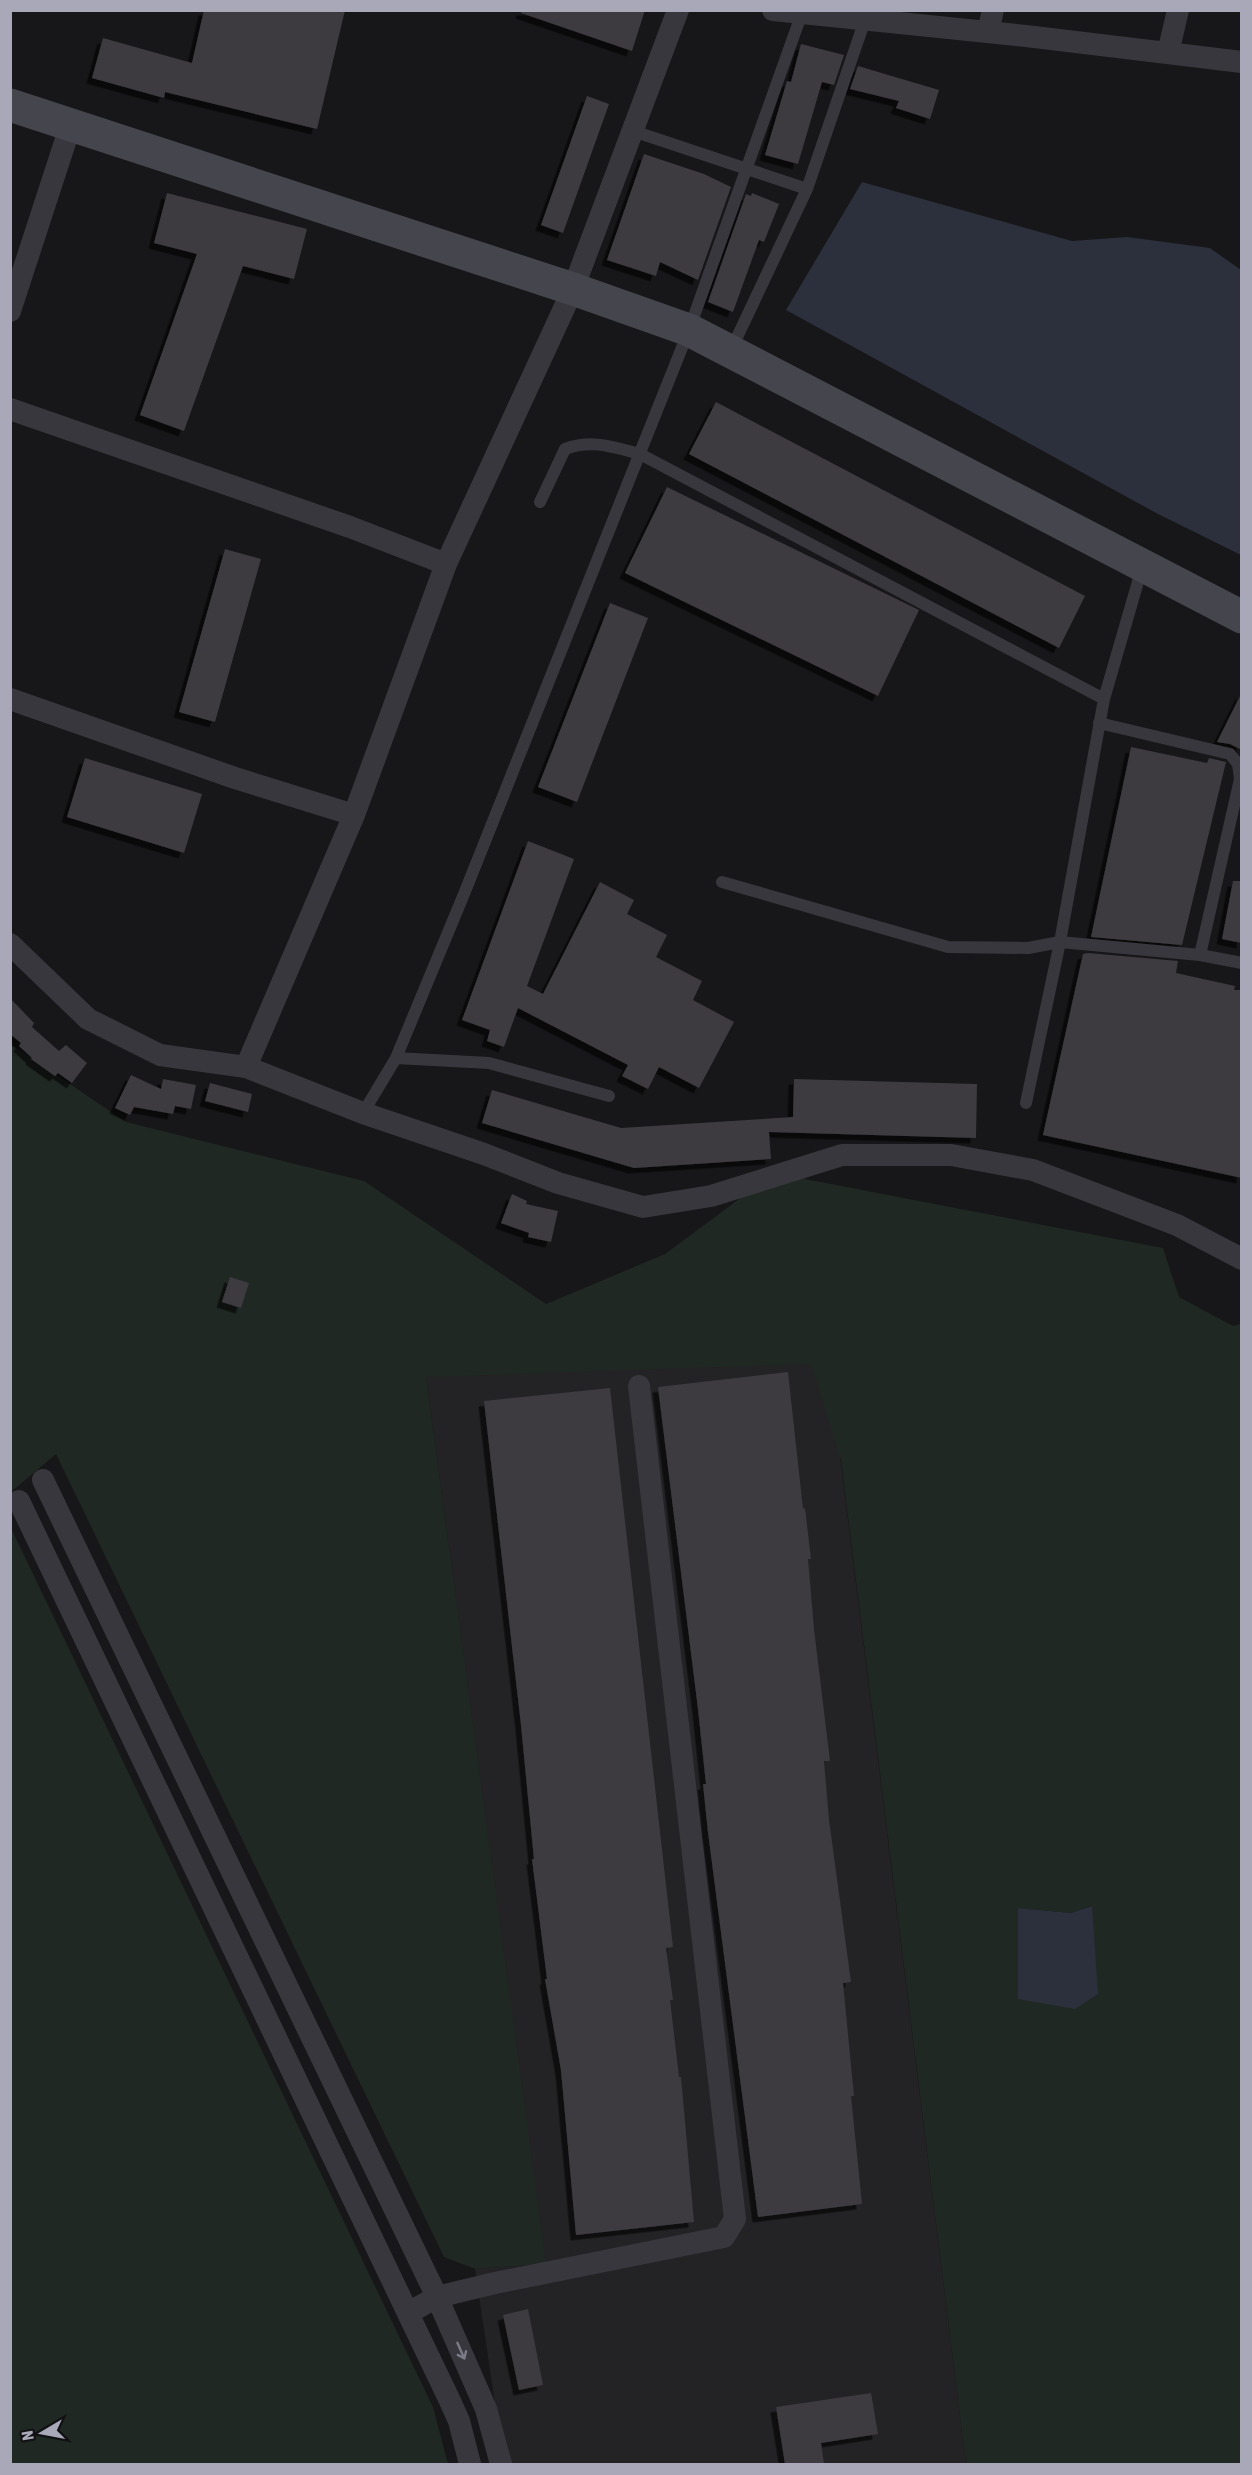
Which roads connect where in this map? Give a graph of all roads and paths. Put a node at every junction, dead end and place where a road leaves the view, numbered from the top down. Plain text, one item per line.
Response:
1 (678, 10) edge
2 (773, 10) edge
3 (1178, 10) edge
4 (803, 12) edge
5 (867, 15) edge
6 (991, 21) edge
7 (1168, 53) junction
8 (1242, 63) edge
9 (10, 105) edge
10 (71, 124) junction
11 (633, 131) junction
12 (746, 170) junction
13 (807, 189) junction
14 (17, 271) edge
15 (573, 289) junction
16 (10, 311) edge
17 (689, 330) junction
18 (730, 351) junction
19 (10, 409) edge
20 (640, 454) junction
21 (540, 502) dead end
22 (446, 564) junction
23 (1143, 566) junction
24 (1242, 617) edge
25 (10, 699) edge
26 (1104, 699) junction
27 (1099, 723) junction
28 (354, 815) junction
29 (722, 882) dead end
30 (1060, 942) junction
31 (10, 944) edge
32 (1200, 955) junction
33 (1242, 963) edge
34 (396, 1058) junction
35 (246, 1067) junction
36 (609, 1096) dead end
37 (1026, 1103) dead end
38 (363, 1113) junction
39 (1242, 1259) edge
40 (639, 1386) dead end
41 (43, 1480) dead end
42 (20, 1501) dead end
43 (437, 2297) junction
44 (408, 2313) junction
45 (470, 2464) edge
46 (501, 2464) edge

1 - 11 street
2 - 4 street
3 - 7 street
4 - 5 street
4 - 12 lane
5 - 6 street
5 - 13 lane
6 - 7 street
7 - 8 street
9 - 10 street
10 - 14 street
10 - 15 street
11 - 12 lane
11 - 15 street
12 - 13 lane
12 - 17 lane
13 - 18 lane
14 - 16 street
15 - 17 street
15 - 22 street
17 - 18 street
17 - 20 lane
18 - 23 street
19 - 22 street
20 - 21 lane
20 - 26 lane
20 - 34 lane
22 - 28 street
23 - 24 street
23 - 26 lane
25 - 28 street
26 - 27 lane
27 - 30 lane
27 - 32 lane
28 - 35 street
29 - 30 lane
30 - 32 lane
30 - 37 lane
31 - 35 street
32 - 33 lane
34 - 36 lane
34 - 38 lane
35 - 38 street
38 - 39 street
40 - 43 street
41 - 43 street
42 - 44 street
43 - 44 street
43 -> 46 street
44 - 45 street

